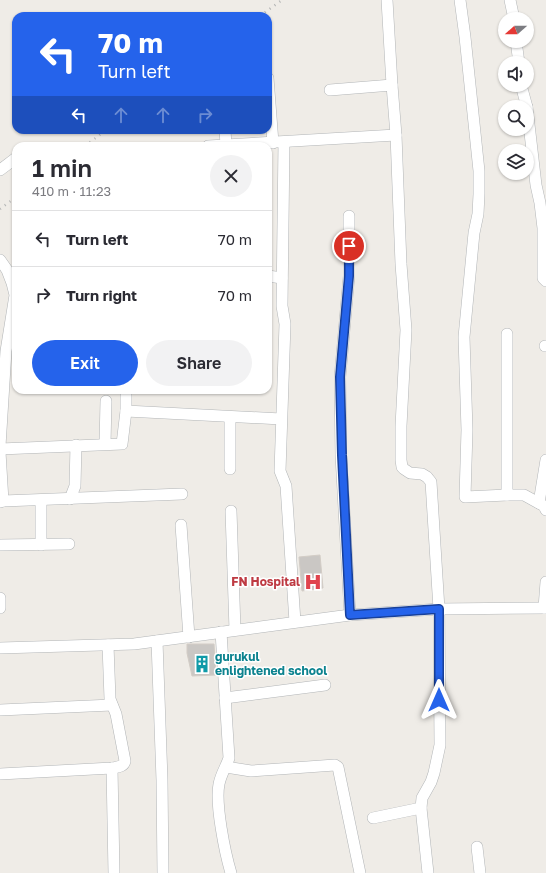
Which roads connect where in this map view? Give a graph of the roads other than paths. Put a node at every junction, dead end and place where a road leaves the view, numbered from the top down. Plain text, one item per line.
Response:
1 (388, 0) edge
2 (460, 0) edge
3 (510, 0) edge
4 (513, 12) edge
5 (392, 85) junction
6 (330, 90) dead end
7 (272, 104) edge
8 (396, 135) junction
9 (530, 136) edge
10 (272, 143) edge
11 (278, 143) junction
12 (12, 161) edge
13 (0, 170) edge
14 (349, 216) dead end
15 (0, 260) edge
16 (272, 277) edge
17 (282, 278) junction
18 (12, 279) edge
19 (546, 281) edge
20 (12, 313) edge
21 (507, 334) dead end
22 (126, 394) edge
23 (106, 401) dead end
24 (126, 412) junction
25 (230, 417) junction
26 (281, 419) junction
27 (1, 432) edge
28 (105, 444) junction
29 (76, 446) junction
30 (12, 448) junction
31 (0, 449) edge
32 (546, 460) edge
33 (230, 469) dead end
34 (182, 494) dead end
35 (507, 495) junction
36 (70, 499) junction
37 (41, 500) junction
38 (1, 502) edge
39 (542, 506) edge
40 (231, 512) dead end
41 (181, 525) dead end
42 (41, 544) junction
43 (69, 544) dead end
44 (0, 545) edge
45 (546, 582) edge
46 (0, 598) edge
47 (0, 608) edge
48 (545, 608) edge
49 (439, 609) junction
50 (350, 615) junction
51 (295, 622) junction
52 (235, 630) junction
53 (221, 632) junction
54 (189, 637) junction
55 (157, 641) junction
56 (108, 644) junction
57 (0, 648) edge
58 (325, 685) dead end
59 (225, 698) junction
60 (112, 705) junction
61 (0, 710) edge
62 (226, 767) junction
63 (112, 768) junction
64 (0, 774) edge
65 (421, 808) junction
66 (373, 818) dead end
67 (477, 846) dead end
68 (114, 873) edge
69 (164, 873) edge
70 (231, 873) edge
71 (360, 873) edge
72 (428, 873) edge
73 (480, 873) edge

1 - 5 street
2 - 35 street
3 - 4 street
5 - 6 street
5 - 8 street
7 - 11 street
8 - 11 street
8 - 49 street
9 - 19 street
10 - 11 street
11 - 17 street
12 - 13 street
14 - 50 street
15 - 18 street
16 - 17 street
17 - 26 street
20 - 27 street
21 - 35 street
22 - 24 street
23 - 28 street
24 - 25 street
24 - 28 street
25 - 26 street
25 - 33 street
26 - 51 street
27 - 30 street
27 - 31 street
28 - 29 street
29 - 30 street
29 - 36 street
30 - 31 street
31 - 38 street
32 - 39 street
34 - 36 street
35 - 39 street
36 - 37 street
37 - 38 street
37 - 42 street
40 - 52 street
41 - 54 street
42 - 43 street
42 - 44 street
45 - 48 street
46 - 47 street
48 - 49 street
49 - 50 street
49 - 65 street
50 - 51 street
51 - 52 street
52 - 53 street
53 - 54 street
53 - 59 street
54 - 55 street
55 - 56 street
55 - 69 street
56 - 57 street
56 - 60 street
58 - 59 street
59 - 62 street
60 - 61 street
60 - 63 street
62 - 70 street
62 - 71 street
63 - 64 street
63 - 68 street
65 - 66 street
65 - 72 street
67 - 73 street

